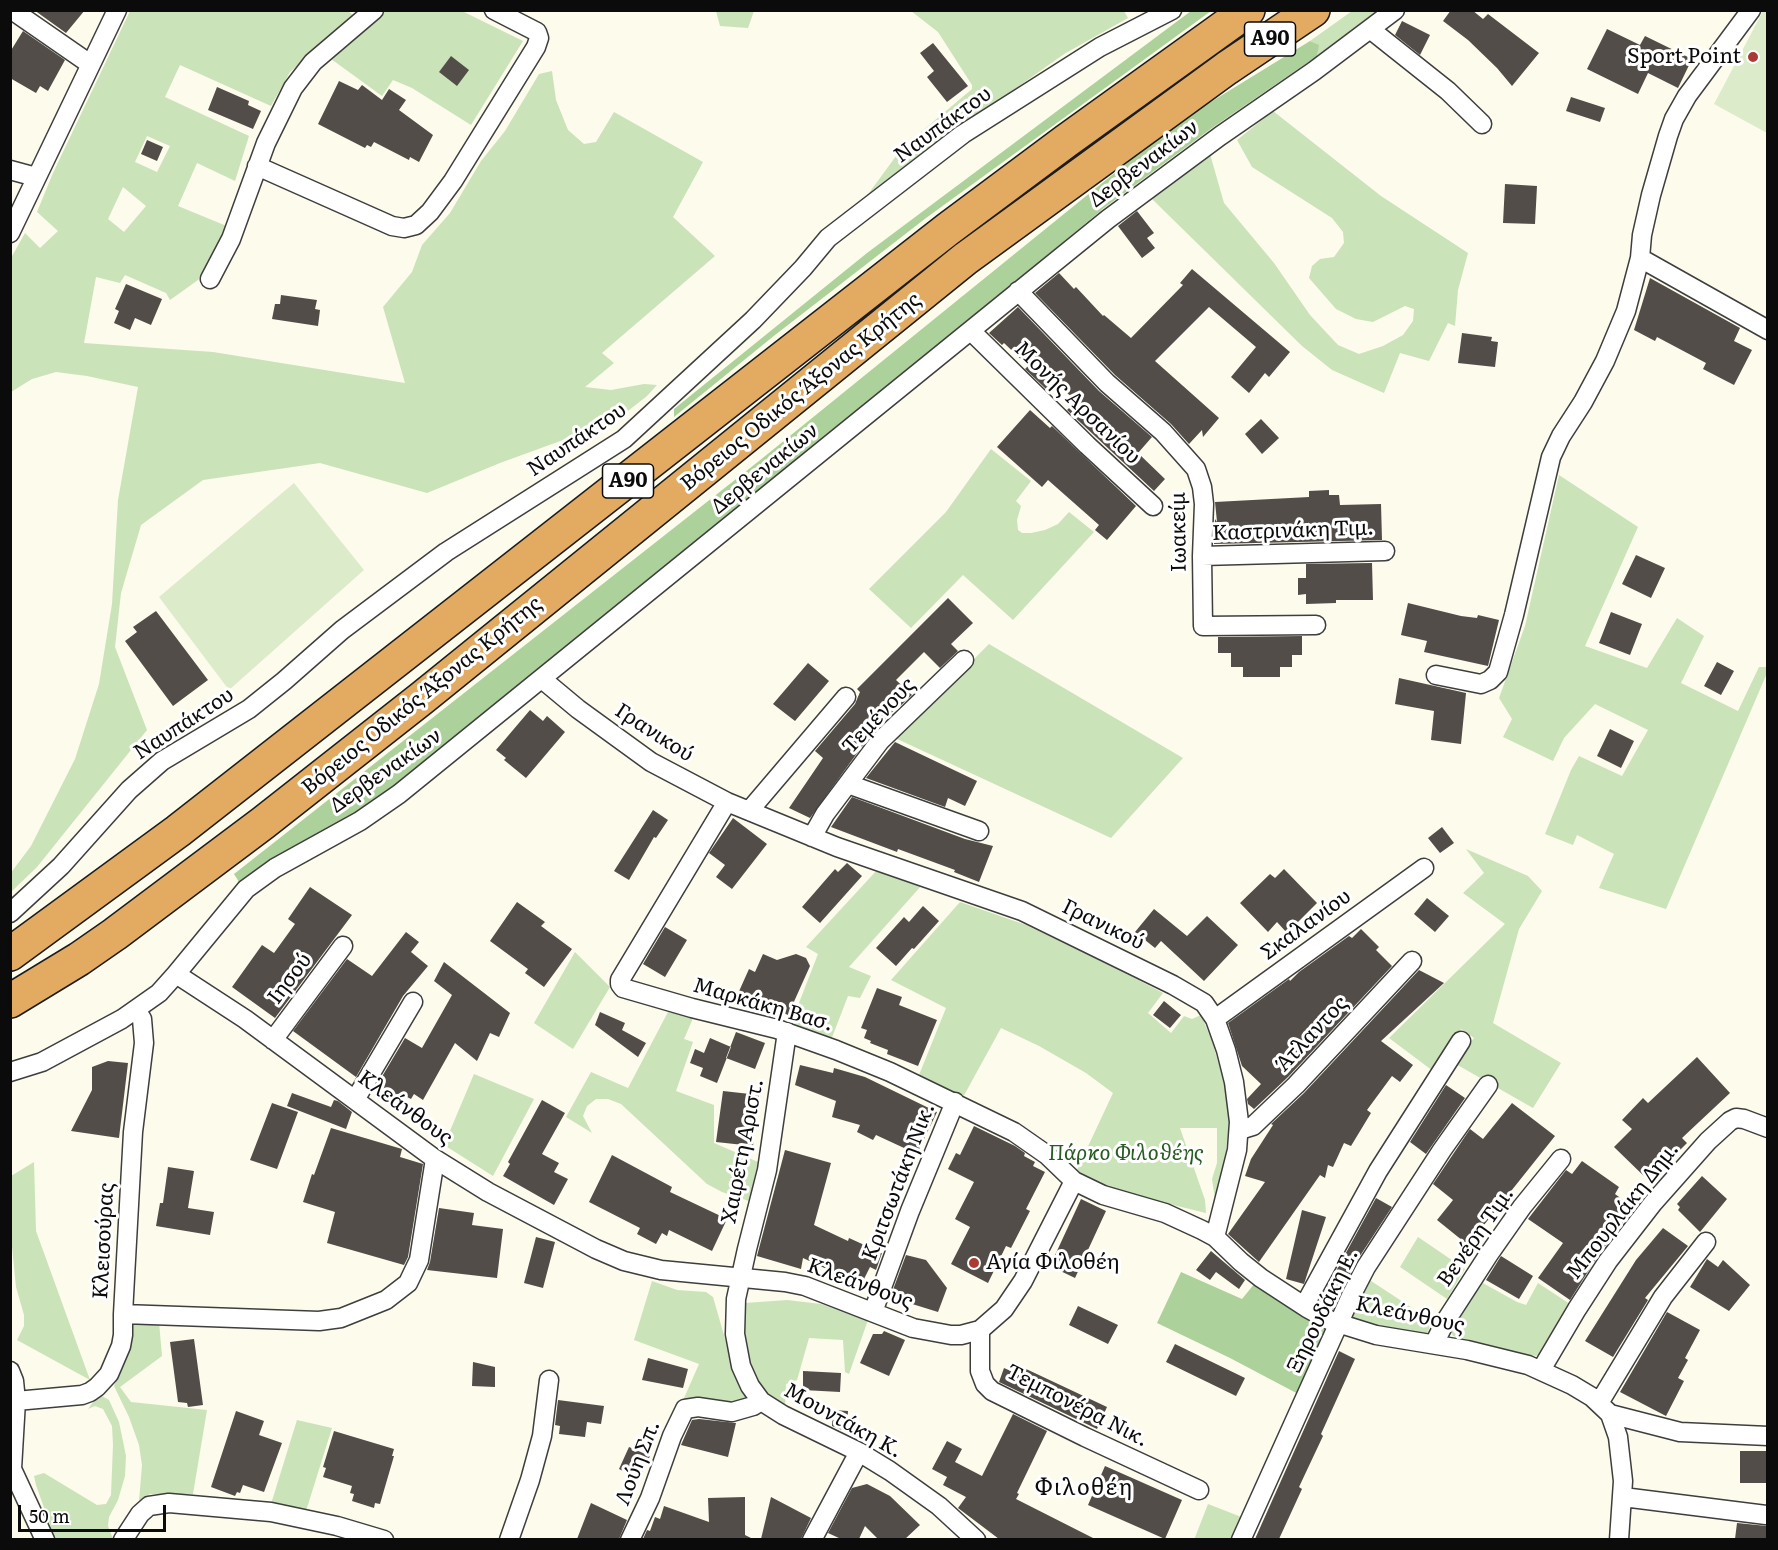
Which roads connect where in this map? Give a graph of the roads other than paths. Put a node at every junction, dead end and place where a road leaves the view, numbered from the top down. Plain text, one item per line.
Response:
1 (12, 10) edge
2 (117, 10) edge
3 (494, 10) edge
4 (1172, 10) edge
5 (1248, 10) edge
6 (1313, 10) edge
7 (1395, 10) edge
8 (1751, 10) edge
9 (373, 11) edge
10 (1370, 29) junction
11 (90, 64) junction
12 (1482, 124) dead end
13 (257, 166) junction
14 (10, 170) edge
15 (36, 177) junction
16 (10, 233) edge
17 (1640, 258) junction
18 (210, 279) dead end
19 (1017, 291) junction
20 (1767, 330) edge
21 (971, 331) junction
22 (1153, 506) dead end
23 (1385, 551) dead end
24 (1202, 556) junction
25 (1316, 625) dead end
26 (964, 660) dead end
27 (1436, 675) dead end
28 (542, 679) junction
29 (846, 697) dead end
30 (848, 784) junction
31 (727, 802) junction
32 (749, 811) junction
33 (979, 831) dead end
34 (812, 837) junction
35 (1424, 868) dead end
36 (10, 913) edge
37 (344, 946) dead end
38 (10, 954) edge
39 (1412, 961) dead end
40 (176, 974) junction
41 (10, 1001) edge
42 (413, 1002) dead end
43 (136, 1010) junction
44 (1215, 1019) junction
45 (787, 1032) junction
46 (273, 1040) junction
47 (1461, 1041) dead end
48 (10, 1072) edge
49 (1488, 1085) dead end
50 (355, 1100) junction
51 (955, 1102) junction
52 (1767, 1128) edge
53 (1240, 1130) junction
54 (435, 1159) junction
55 (1561, 1159) dead end
56 (1074, 1181) junction
57 (1215, 1237) junction
58 (1706, 1242) dead end
59 (741, 1278) junction
60 (1304, 1306) junction
61 (873, 1312) junction
62 (123, 1314) junction
63 (1338, 1323) junction
64 (980, 1330) junction
65 (1434, 1344) junction
66 (1541, 1370) junction
67 (10, 1371) edge
68 (549, 1380) dead end
69 (16, 1401) junction
70 (761, 1401) junction
71 (1605, 1409) junction
72 (1767, 1436) edge
73 (859, 1452) junction
74 (11, 1469) edge
75 (1199, 1490) dead end
76 (10, 1493) edge
77 (1623, 1497) junction
78 (1766, 1515) edge
79 (45, 1539) edge
80 (123, 1539) edge
81 (384, 1539) edge
82 (509, 1539) edge
83 (630, 1539) edge
84 (812, 1539) edge
85 (976, 1539) edge
86 (1241, 1539) edge
87 (1619, 1539) edge

1 - 11 street
2 - 11 street
3 - 13 street
4 - 36 street, Ναυπάκτου
5 - 38 highway, Βόρειος Οδικός Άξονας Κρήτης / Α90
6 - 41 highway, Βόρειος Οδικός Άξονας Κρήτης / Α90
7 - 10 street, Δερβενακίων
8 - 17 street
9 - 13 street
10 - 12 street
10 - 19 street, Δερβενακίων
11 - 15 street
13 - 18 street
14 - 15 street
15 - 16 street
17 - 20 street
17 - 27 street
19 - 21 street, Δερβενακίων
19 - 24 street, Ιωακείμ
21 - 22 street, Μονής Αρσανίου
21 - 28 street, Δερβενακίων
23 - 24 street, Καστρινάκη Τιμ.
24 - 25 street, Ιωακείμ
26 - 30 street, Τεμένους
28 - 31 street, Γρανικού
28 - 40 street, Δερβενακίων
29 - 32 street
30 - 33 street
30 - 34 street, Τεμένους
31 - 32 street, Γρανικού
31 - 45 street, Μαρκάκη Βασ.
32 - 34 street, Γρανικού
34 - 44 street, Γρανικού
35 - 44 street, Σκαλανίου
37 - 46 street, Ιησού
39 - 53 street, Άτλαντος
40 - 43 street
40 - 46 street, Κλεάνθους
42 - 50 street
43 - 48 street
43 - 62 street, Κλεισούρας
44 - 53 street, Γρανικού
45 - 51 street, Μαρκάκη Βασ.
45 - 59 street, Χαιρέτη Αριστ.
46 - 50 street, Κλεάνθους
47 - 60 street
49 - 63 street, Ξηρουδάκη Ε.
50 - 54 street, Κλεάνθους
51 - 56 street, Μαρκάκη Βασ.
51 - 61 street, Κριτσωτάκη Νικ.
52 - 66 street, Μπουρλάκη Δημ.
53 - 57 street, Γρανικού
54 - 59 street, Κλεάνθους
54 - 62 street
55 - 65 street, Βενέρη Τιμ.
56 - 57 street, Κλεάνθους
56 - 64 street
57 - 60 street, Κλεάνθους
58 - 71 street
59 - 61 street, Κλεάνθους
59 - 70 street, Μουντάκη Κ.
60 - 63 street, Κλεάνθους
61 - 64 street, Κλεάνθους
62 - 69 street, Κλεισούρας
63 - 65 street, Κλεάνθους
63 - 86 street, Ξηρουδάκη Ε.
64 - 75 street, Τεμπονέρα Νικ.
65 - 66 street, Κλεάνθους
66 - 71 street, Κλεάνθους
67 - 69 street
68 - 82 street
69 - 74 street
70 - 73 street, Μουντάκη Κ.
70 - 83 street, Λούη Σπ.
71 - 72 street, Κλεάνθους
71 - 77 street
73 - 84 street
73 - 85 street, Μουντάκη Κ.
74 - 76 street
74 - 79 street
77 - 78 street
77 - 87 street
80 - 81 street

